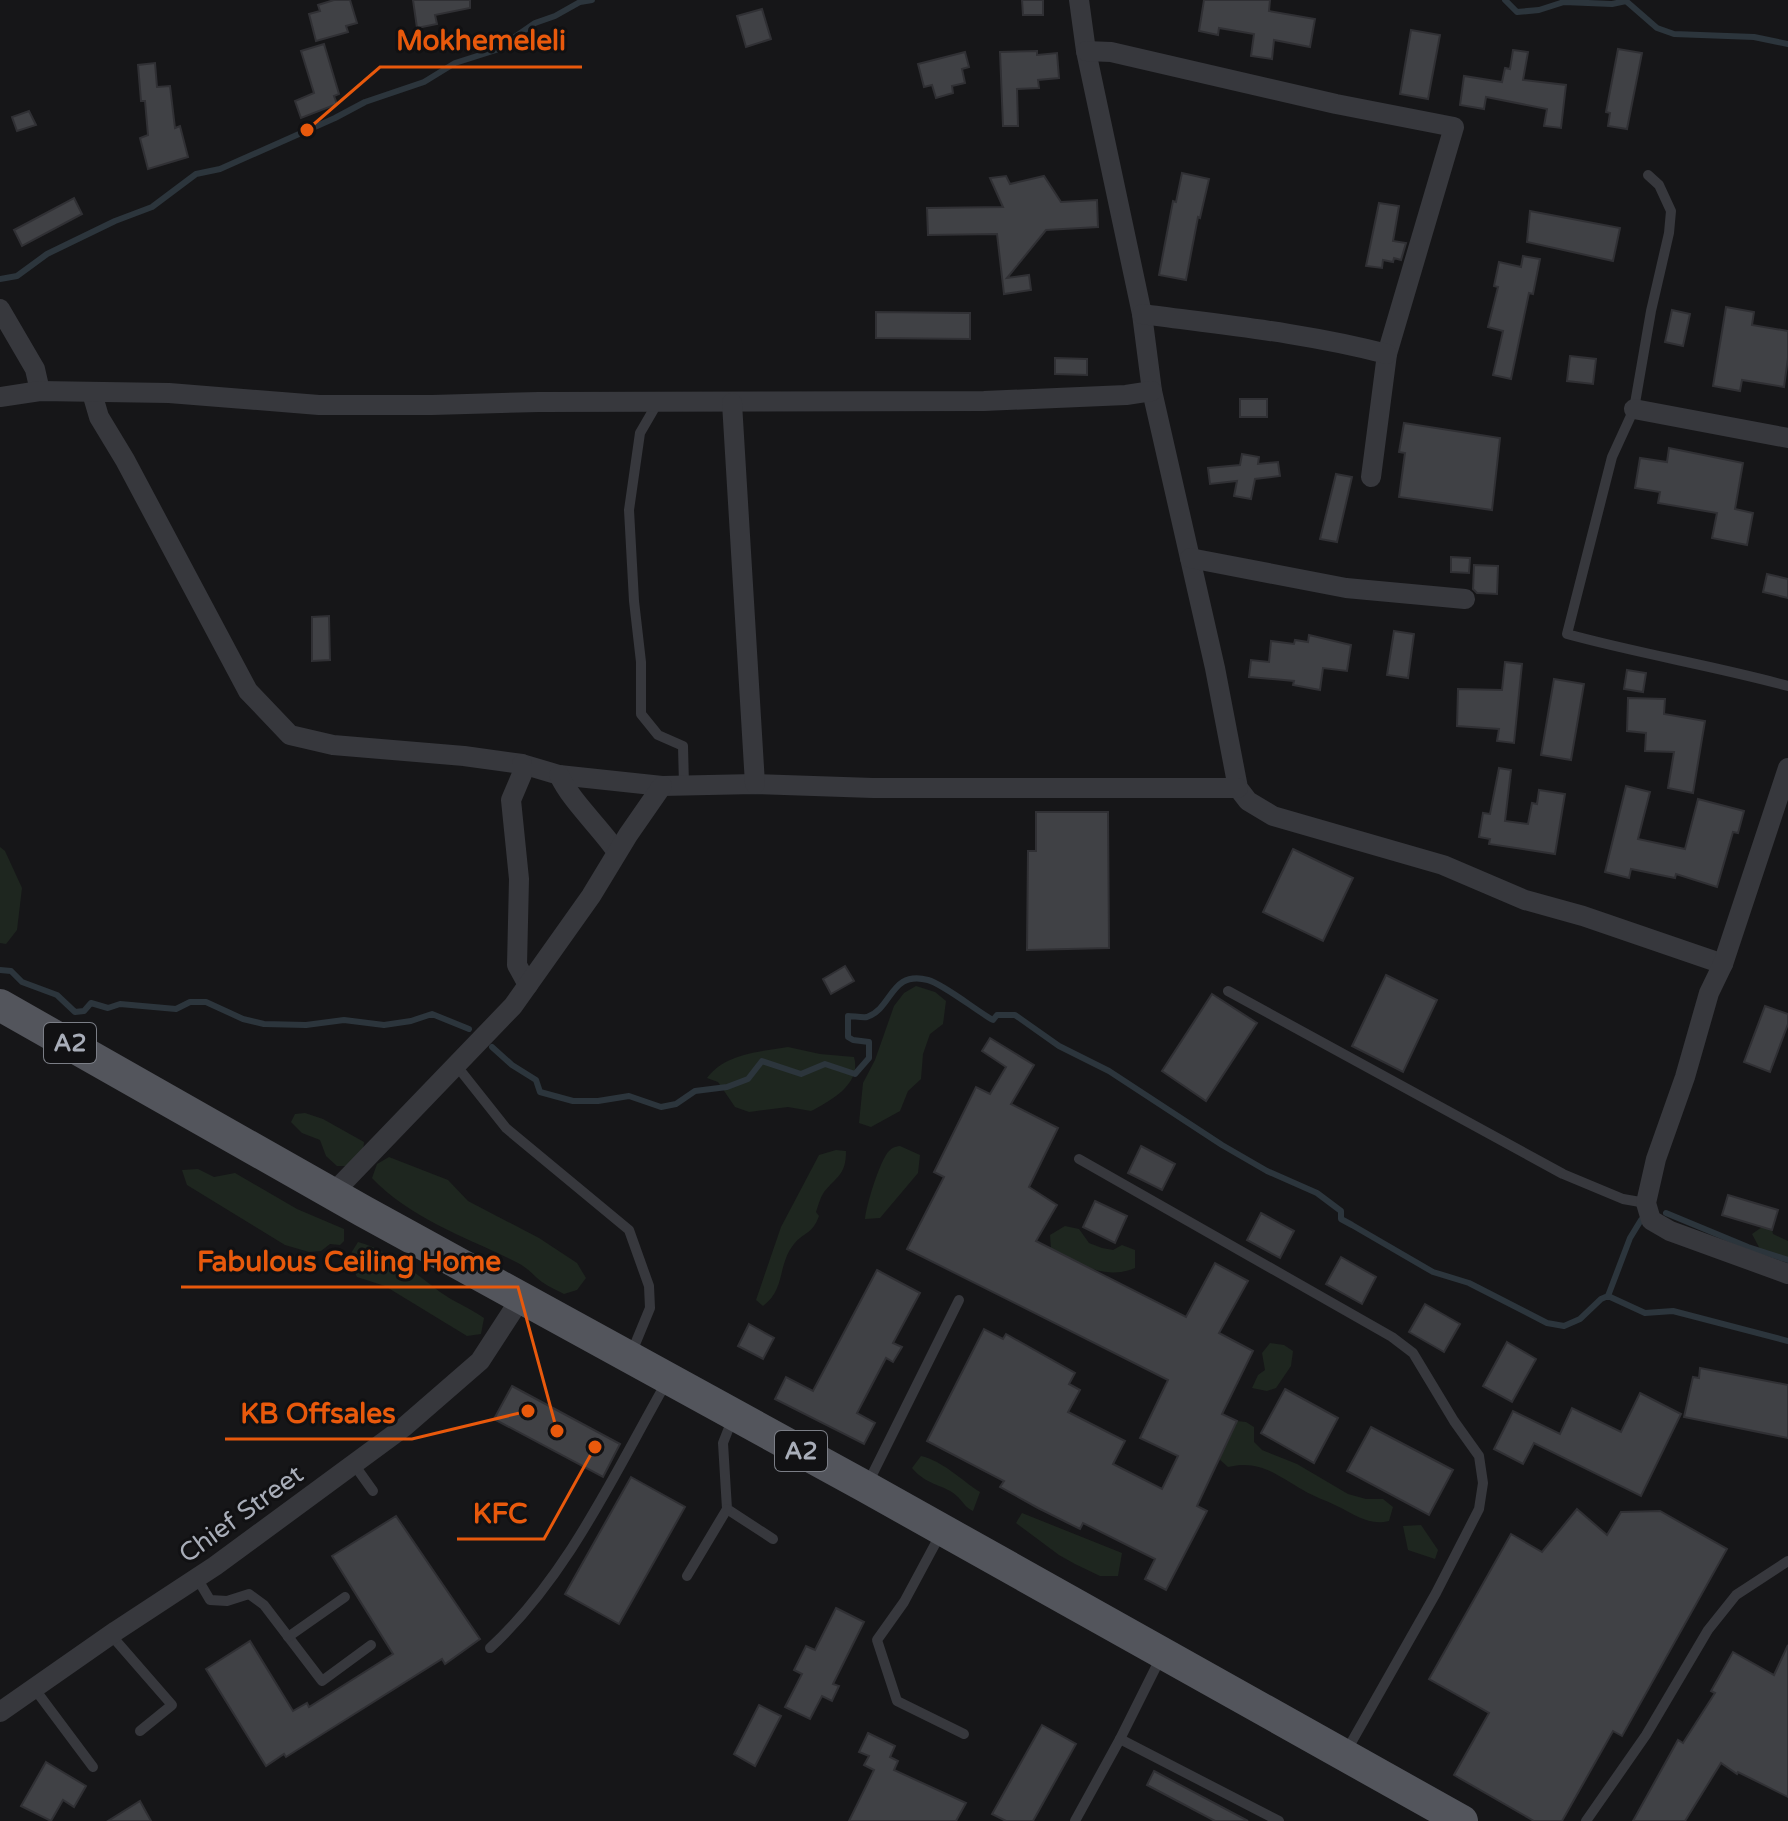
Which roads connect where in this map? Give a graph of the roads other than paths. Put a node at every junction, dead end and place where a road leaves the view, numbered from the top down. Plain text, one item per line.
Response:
1 (1079, 0) edge
2 (1086, 51) junction
3 (1648, 175) dead end
4 (0, 309) edge
5 (1142, 314) junction
6 (1387, 354) junction
7 (40, 391) junction
8 (1152, 391) junction
9 (92, 393) junction
10 (0, 397) edge
11 (658, 402) junction
12 (732, 403) junction
13 (1634, 409) junction
14 (1788, 438) edge
15 (1371, 477) dead end
16 (1190, 558) junction
17 (1465, 599) dead end
18 (1788, 686) edge
19 (522, 764) junction
20 (1788, 768) edge
21 (559, 775) junction
22 (755, 784) junction
23 (684, 785) junction
24 (662, 786) junction
25 (1238, 788) junction
26 (617, 852) junction
27 (1723, 964) junction
28 (528, 985) junction
29 (1228, 991) dead end
30 (0, 1005) edge
31 (455, 1064) junction
32 (1079, 1159) dead end
33 (333, 1193) junction
34 (1646, 1203) junction
35 (1788, 1274) edge
36 (521, 1298) junction
37 (959, 1300) dead end
38 (630, 1356) junction
39 (669, 1378) junction
40 (735, 1414) junction
41 (353, 1463) junction
42 (866, 1487) junction
43 (373, 1491) dead end
44 (727, 1509) junction
45 (942, 1529) junction
46 (773, 1539) dead end
47 (1788, 1561) edge
48 (687, 1576) dead end
49 (197, 1578) junction
50 (345, 1597) dead end
51 (111, 1635) junction
52 (288, 1637) junction
53 (371, 1645) dead end
54 (490, 1648) dead end
55 (1163, 1653) junction
56 (34, 1688) junction
57 (0, 1712) edge
58 (140, 1731) dead end
59 (964, 1734) dead end
60 (1120, 1739) junction
61 (1344, 1755) junction
62 (93, 1767) dead end
63 (1442, 1816) edge
64 (1075, 1821) edge
65 (1279, 1821) edge
66 (1586, 1821) edge

1 - 2 street
2 - 5 street
2 - 6 street
3 - 13 lane
4 - 7 street
5 - 6 street
5 - 8 street
6 - 15 street
7 - 9 street
7 - 10 street
8 - 12 street
8 - 16 street
9 - 11 street
9 - 19 street
11 - 12 street
11 - 23 lane
12 - 22 street
13 - 14 street
13 - 18 lane
16 - 17 street
16 - 25 street
19 - 21 street
19 - 28 street
20 - 27 street
21 - 24 street
21 - 26 street
22 - 23 street
22 - 25 street
23 - 24 street
24 - 26 street
25 - 27 street
26 - 28 street
27 - 34 street
28 - 31 street
29 - 34 lane
30 - 33 main road, A2
31 - 33 street
31 - 38 lane
32 - 61 lane
33 - 36 main road, A2
34 - 35 street
36 - 38 main road, A2
36 - 41 street, Chief Street
37 - 42 lane
38 - 39 main road, A2
39 - 40 main road, A2
39 - 54 lane
40 - 42 main road, A2
40 - 44 lane
41 - 43 lane
41 - 49 street, Chief Street
42 - 45 main road, A2
44 - 46 lane
44 - 48 lane
45 - 55 main road, A2
45 - 59 lane
47 - 66 lane
49 - 51 street, Chief Street
49 - 52 lane
50 - 52 lane
51 - 56 street, Chief Street
51 - 58 lane
52 - 53 lane
55 - 60 lane
55 - 61 main road, A2
56 - 57 street, Chief Street
56 - 62 lane
60 - 64 lane
60 - 65 lane
61 - 63 main road, A2

